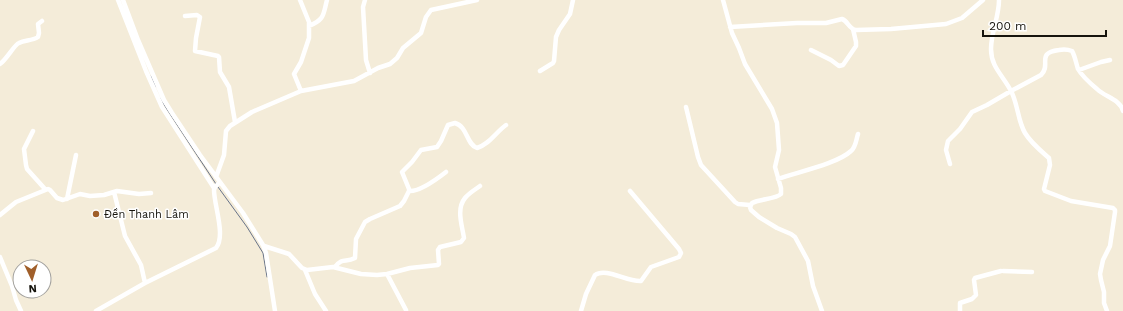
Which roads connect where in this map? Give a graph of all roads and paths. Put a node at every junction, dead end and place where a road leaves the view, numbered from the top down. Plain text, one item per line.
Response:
1 (118, 0) edge
2 (123, 0) edge
3 (300, 0) edge
4 (327, 0) edge
5 (365, 0) edge
6 (477, 0) edge
7 (573, 0) edge
8 (724, 0) edge
9 (983, 0) edge
10 (999, 0) edge
11 (186, 16) dead end
12 (42, 21) dead end
13 (309, 26) junction
14 (730, 27) junction
15 (853, 29) junction
16 (812, 50) dead end
17 (1110, 60) dead end
18 (0, 64) edge
19 (1079, 70) junction
20 (540, 71) dead end
21 (370, 73) junction
22 (301, 91) junction
23 (1011, 91) junction
24 (686, 107) dead end
25 (1123, 111) edge
26 (235, 122) junction
27 (506, 125) dead end
28 (33, 131) dead end
29 (858, 134) dead end
30 (76, 155) dead end
31 (950, 164) dead end
32 (446, 172) dead end
33 (216, 176) junction
34 (778, 179) junction
35 (220, 183) junction
36 (480, 186) dead end
37 (215, 188) junction
38 (45, 189) junction
39 (114, 192) junction
40 (409, 192) junction
41 (630, 192) dead end
42 (150, 193) dead end
43 (67, 199) junction
44 (750, 205) junction
45 (0, 215) edge
46 (264, 246) junction
47 (0, 257) edge
48 (336, 267) junction
49 (305, 270) junction
50 (1032, 272) dead end
51 (387, 274) junction
52 (145, 283) junction
53 (406, 310) edge
54 (21, 311) edge
55 (96, 311) edge
56 (275, 311) edge
57 (326, 311) edge
58 (581, 311) edge
59 (822, 311) edge
60 (960, 311) edge
61 (1107, 311) edge

1 - 37 street
2 - 33 street
3 - 13 street
4 - 13 street
5 - 21 street
6 - 21 street
7 - 20 street
8 - 14 street
9 - 15 street
10 - 23 street
11 - 26 street
12 - 18 street
13 - 22 street
14 - 15 street
14 - 34 street
15 - 16 street
17 - 19 street
19 - 23 street
19 - 25 street
21 - 22 street
22 - 26 street
23 - 31 street
23 - 61 street
24 - 44 street
26 - 33 street
27 - 40 street
28 - 38 street
29 - 34 street
30 - 43 street
32 - 40 street
33 - 35 street
34 - 44 street
35 - 37 street
35 - 46 street
36 - 51 street
37 - 52 street
38 - 43 street
38 - 45 street
39 - 42 street
39 - 43 street
39 - 52 street
40 - 48 street
41 - 58 street
44 - 59 street
46 - 49 street
46 - 56 street
47 - 54 street
48 - 49 street
48 - 51 street
49 - 57 street
50 - 60 street
51 - 53 street
52 - 55 street

